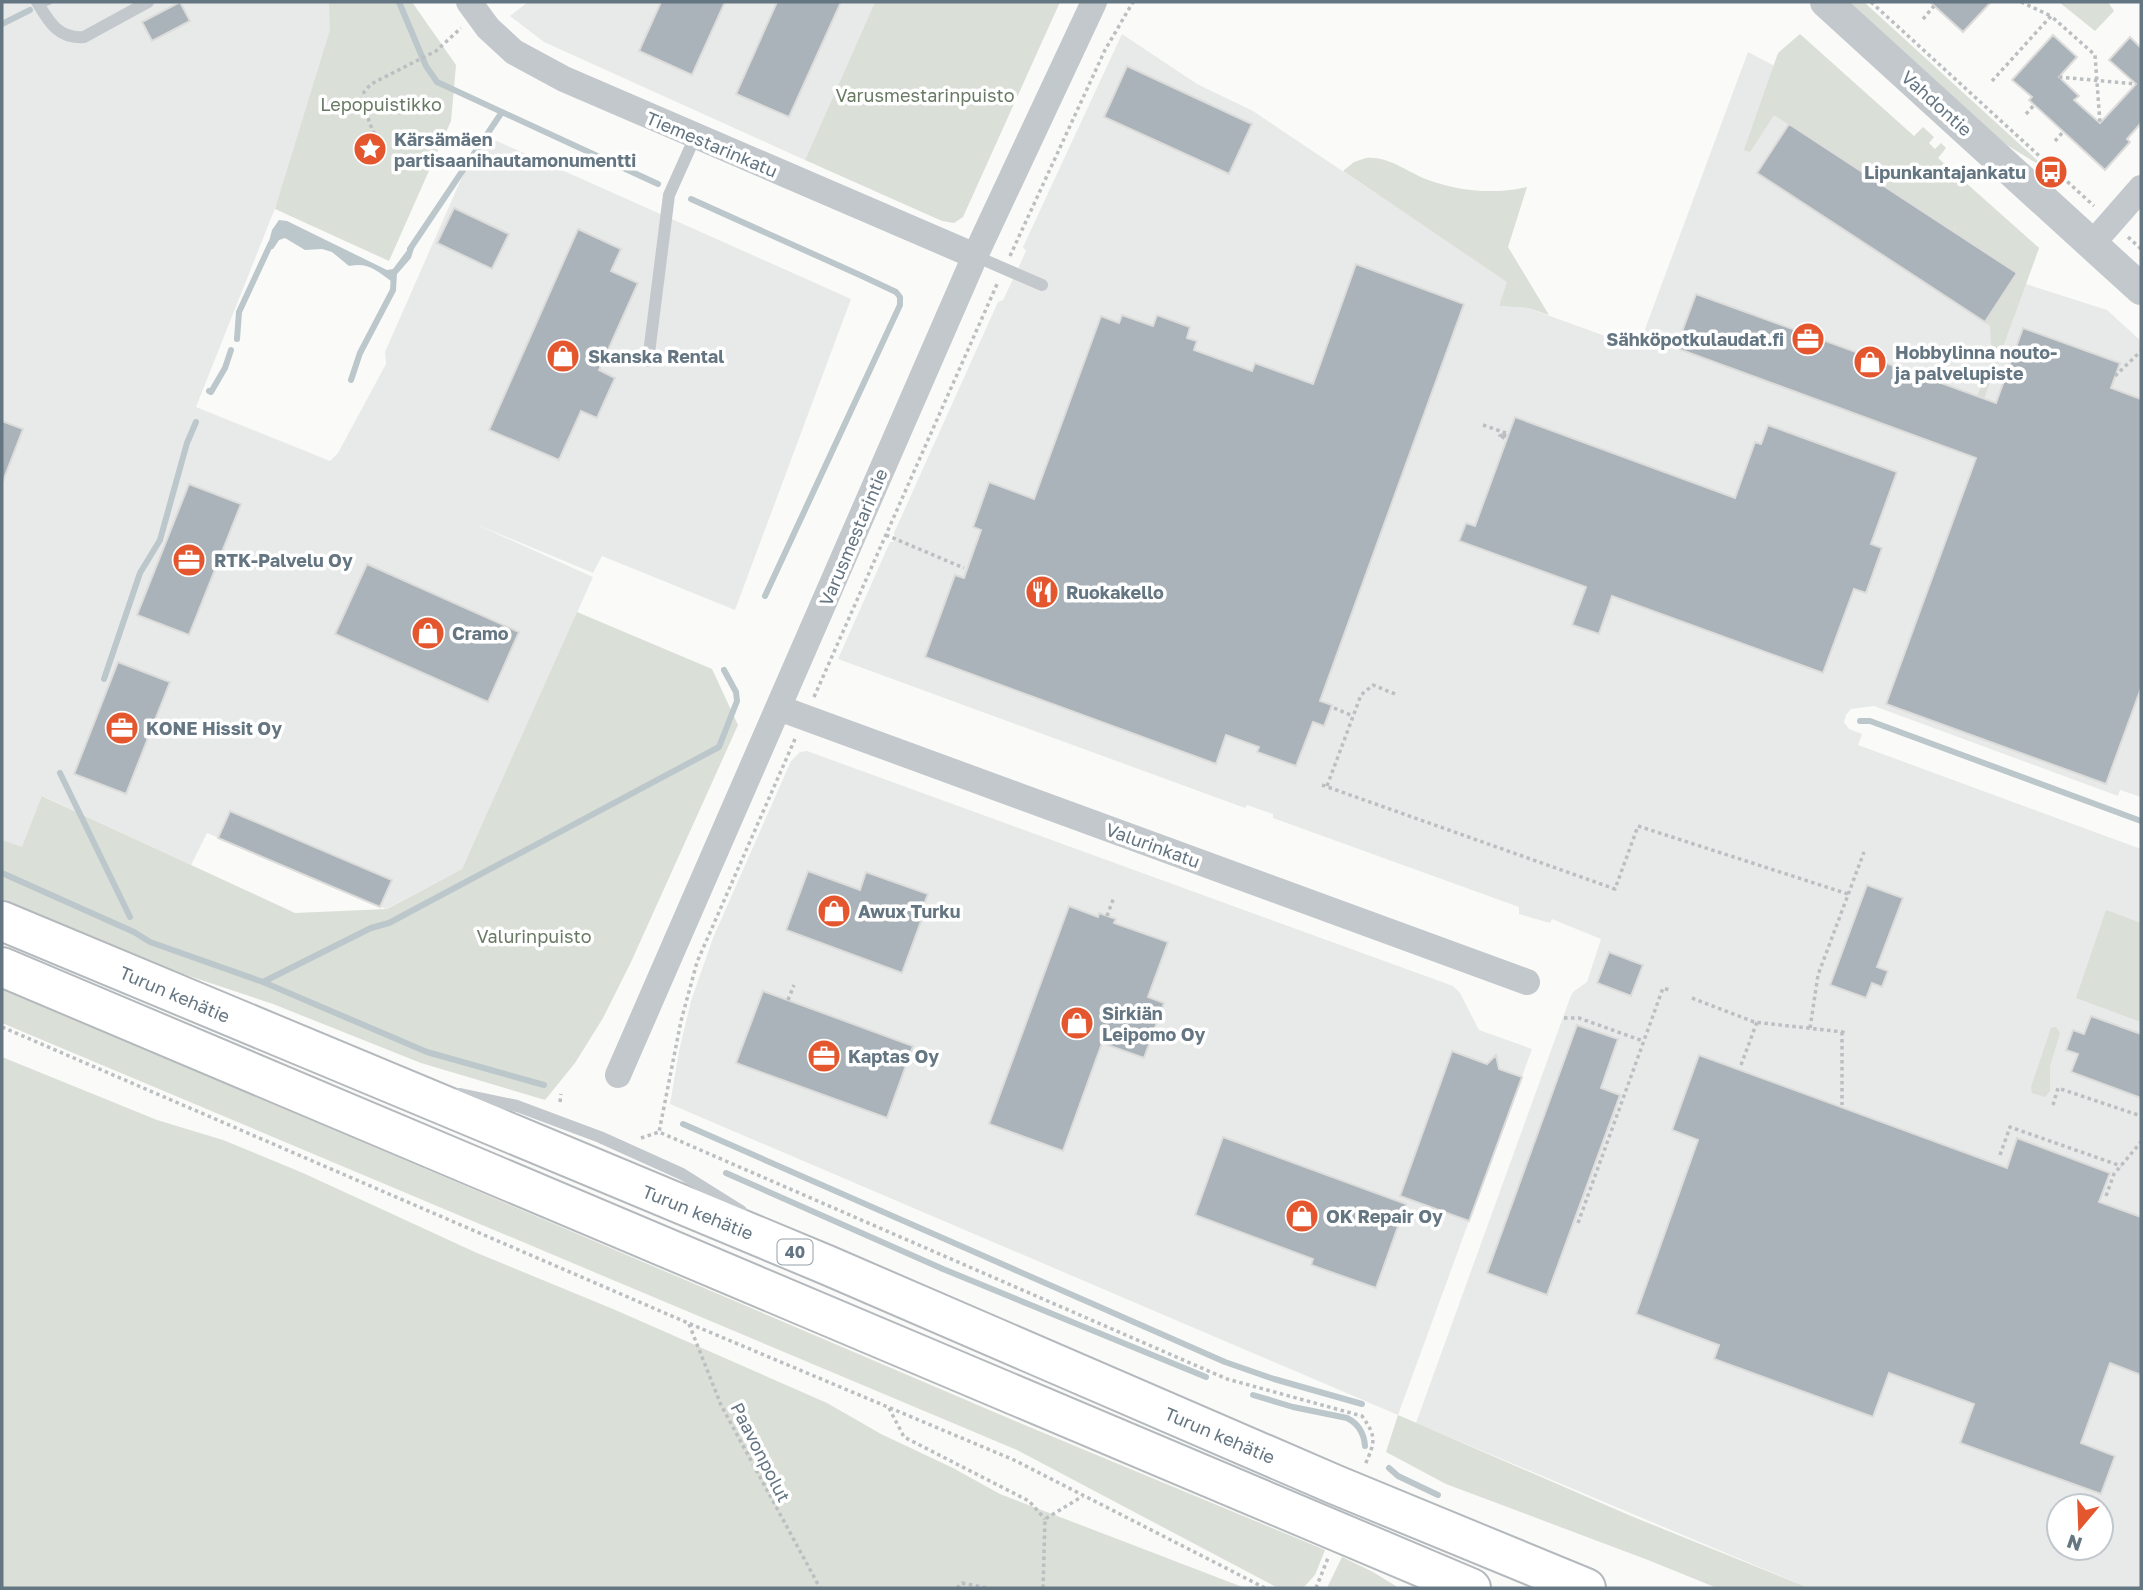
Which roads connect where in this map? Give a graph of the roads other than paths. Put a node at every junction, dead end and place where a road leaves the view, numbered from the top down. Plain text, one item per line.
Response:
1 (37, 2) edge
2 (148, 2) edge
3 (1094, 2) edge
4 (1826, 2) edge
5 (472, 7) edge
6 (695, 137) junction
7 (2139, 195) edge
8 (2102, 233) junction
9 (975, 256) junction
10 (1042, 285) dead end
11 (2141, 289) edge
12 (648, 361) dead end
13 (779, 708) junction
14 (2, 921) edge
15 (2, 967) edge
16 (1527, 982) dead end
17 (367, 1075) junction
18 (618, 1075) dead end
19 (827, 1265) junction
20 (1386, 1554) junction
21 (1422, 1581) dead end
22 (1471, 1588) edge
23 (1587, 1588) edge

1 - 2 lane
3 - 9 street, Varusmestarintie
4 - 8 street, Vahdontie
5 - 6 street, Tiemestarinkatu
6 - 9 street, Tiemestarinkatu
6 - 12 lane
7 - 8 street
8 - 11 street, Vahdontie
9 - 10 lane
9 - 13 street, Varusmestarintie
13 - 16 street, Valurinkatu
13 - 18 street, Varusmestarintie
14 - 17 highway, Turun kehätie / 40
15 - 20 highway
17 - 19 highway, Turun kehätie / 40
17 - 19 lane
19 - 23 highway, Turun kehätie / 40
20 - 21 lane
20 - 22 highway

